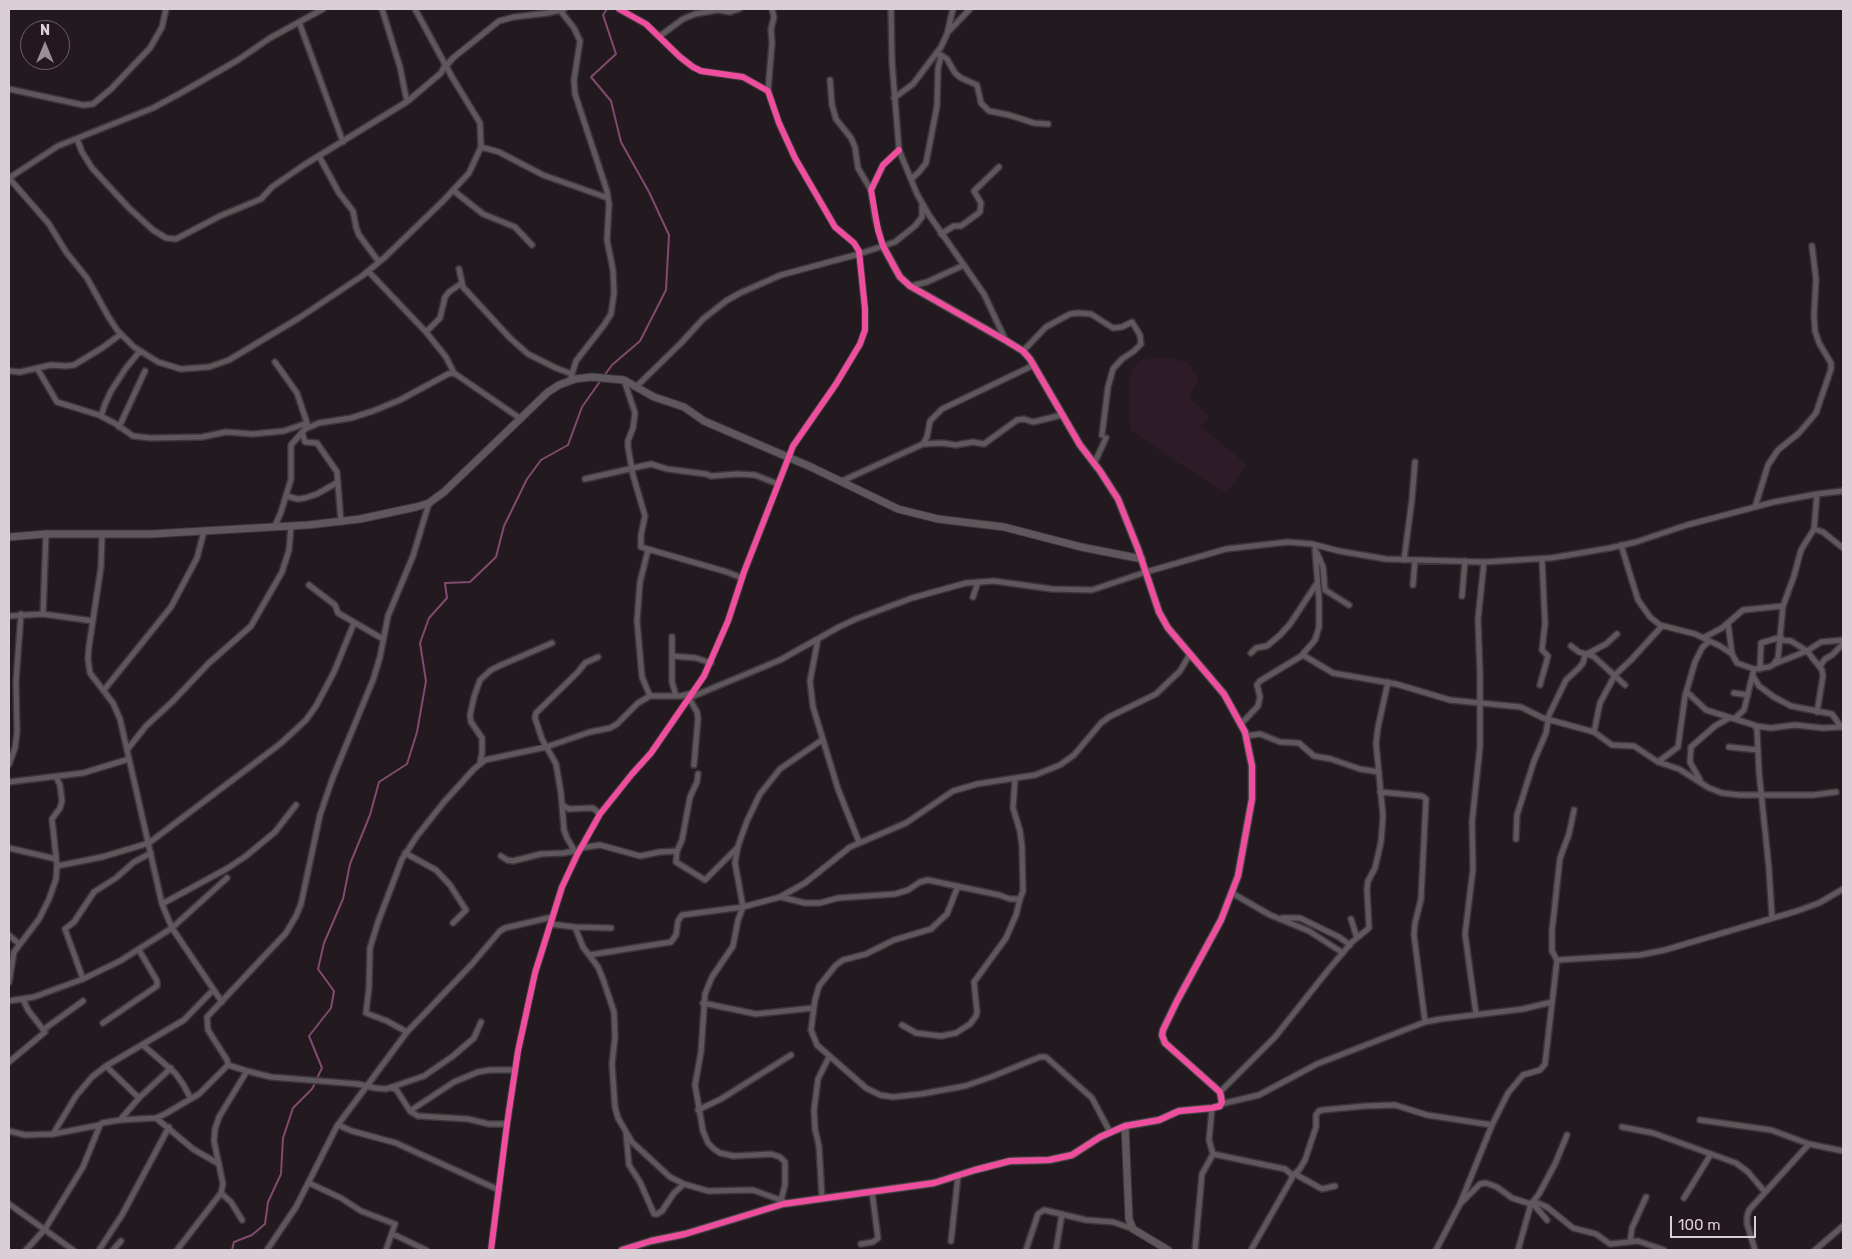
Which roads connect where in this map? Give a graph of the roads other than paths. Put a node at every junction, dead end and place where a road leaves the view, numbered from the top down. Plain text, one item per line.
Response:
1 (166, 9) edge
2 (323, 9) edge
3 (382, 9) edge
4 (415, 9) edge
5 (561, 9) edge
6 (619, 9) edge
7 (739, 9) edge
8 (772, 9) edge
9 (891, 9) edge
10 (952, 9) edge
11 (970, 9) edge
12 (299, 22) junction
13 (947, 34) junction
14 (660, 36) junction
15 (938, 54) junction
16 (446, 66) junction
17 (830, 80) dead end
18 (9, 89) edge
19 (768, 90) junction
20 (894, 98) junction
21 (408, 101) junction
22 (1048, 124) dead end
23 (77, 139) junction
24 (343, 142) junction
25 (481, 147) junction
26 (899, 150) junction
27 (319, 156) junction
28 (999, 168) dead end
29 (911, 179) junction
30 (871, 190) junction
31 (454, 191) junction
32 (608, 198) junction
33 (922, 203) junction
34 (942, 234) junction
35 (532, 245) dead end
36 (884, 246) junction
37 (1812, 246) dead end
38 (860, 254) junction
39 (379, 262) junction
40 (964, 265) junction
41 (459, 269) dead end
42 (368, 271) junction
43 (462, 283) junction
44 (910, 286) junction
45 (426, 332) junction
46 (121, 334) junction
47 (1005, 340) junction
48 (140, 351) junction
49 (1023, 351) junction
50 (275, 362) dead end
51 (1034, 365) junction
52 (37, 368) junction
53 (9, 371) edge
54 (145, 371) dead end
55 (454, 373) junction
56 (571, 378) junction
57 (624, 380) junction
58 (637, 386) junction
59 (1062, 415) junction
60 (102, 416) junction
61 (521, 419) junction
62 (119, 427) junction
63 (305, 428) junction
64 (923, 444) junction
65 (789, 457) junction
66 (1415, 462) dead end
67 (1094, 464) junction
68 (632, 468) junction
69 (585, 479) dead end
70 (842, 481) junction
71 (338, 482) junction
72 (778, 484) junction
73 (1843, 491) edge
74 (1817, 494) junction
75 (286, 496) junction
76 (430, 503) junction
77 (1755, 507) junction
78 (341, 522) junction
79 (275, 526) junction
80 (291, 526) junction
81 (1814, 529) junction
82 (204, 531) junction
83 (46, 534) junction
84 (102, 535) junction
85 (9, 537) edge
86 (1621, 545) junction
87 (1313, 546) junction
88 (1843, 548) edge
89 (648, 550) junction
90 (1142, 559) junction
91 (1542, 559) junction
92 (1404, 560) junction
93 (1415, 560) junction
94 (1465, 561) junction
95 (1484, 562) junction
96 (1146, 572) junction
97 (742, 578) junction
98 (978, 582) junction
99 (1318, 582) junction
100 (310, 585) dead end
101 (1412, 585) dead end
102 (1462, 596) dead end
103 (973, 597) dead end
104 (1349, 605) dead end
105 (1783, 606) junction
106 (21, 614) junction
107 (44, 614) junction
108 (9, 616) edge
109 (93, 620) junction
110 (354, 622) junction
111 (1728, 623) junction
112 (1662, 626) junction
113 (1617, 634) dead end
114 (672, 637) dead end
115 (383, 639) junction
116 (818, 639) junction
117 (1706, 639) junction
118 (1780, 639) junction
119 (1843, 642) edge
120 (552, 643) dead end
121 (1572, 646) dead end
122 (1807, 651) junction
123 (1250, 653) dead end
124 (1190, 654) junction
125 (1587, 654) junction
126 (1732, 654) junction
127 (1302, 655) junction
128 (672, 656) junction
129 (598, 657) dead end
130 (711, 663) junction
131 (1773, 664) junction
132 (1820, 666) junction
133 (1757, 669) junction
134 (1615, 675) junction
135 (1753, 676) junction
136 (1388, 682) junction
137 (1540, 685) dead end
138 (1625, 685) dead end
139 (104, 690) junction
140 (1686, 692) junction
141 (1734, 693) dead end
142 (690, 695) junction
143 (1748, 695) junction
144 (650, 696) junction
145 (676, 696) junction
146 (10, 697) edge
147 (16, 700) junction
148 (1480, 703) junction
149 (1817, 712) junction
150 (1732, 718) junction
151 (1548, 720) junction
152 (1241, 724) junction
153 (1756, 726) junction
154 (1842, 727) edge
155 (1594, 732) junction
156 (1246, 736) junction
157 (822, 740) junction
158 (546, 747) junction
159 (1729, 747) dead end
160 (127, 750) junction
161 (1758, 750) junction
162 (129, 759) junction
163 (1658, 762) junction
164 (9, 764) edge
165 (479, 764) junction
166 (694, 765) dead end
167 (1379, 772) junction
168 (698, 774) dead end
169 (56, 777) junction
170 (1015, 779) junction
171 (9, 782) edge
172 (1702, 782) junction
173 (1380, 792) junction
174 (1836, 792) dead end
175 (1761, 794) junction
176 (296, 805) dead end
177 (562, 805) junction
178 (1574, 810) dead end
179 (600, 814) junction
180 (1516, 839) dead end
181 (859, 842) junction
182 (149, 843) junction
183 (738, 846) junction
184 (9, 848) edge
185 (580, 848) junction
186 (677, 851) junction
187 (405, 853) junction
188 (576, 853) junction
189 (151, 854) junction
190 (501, 856) dead end
191 (56, 859) junction
192 (57, 866) junction
193 (227, 878) dead end
194 (958, 886) junction
195 (1843, 889) edge
196 (1232, 893) junction
197 (780, 897) junction
198 (1020, 899) junction
199 (162, 904) junction
200 (743, 906) junction
201 (552, 917) junction
202 (1279, 918) junction
203 (1772, 918) junction
204 (1351, 919) dead end
205 (453, 924) dead end
206 (550, 924) junction
207 (575, 926) junction
208 (172, 928) junction
209 (612, 928) dead end
210 (9, 935) edge
211 (1357, 938) junction
212 (19, 944) junction
213 (1350, 945) junction
214 (139, 950) junction
215 (1343, 953) junction
216 (11, 955) edge
217 (589, 955) junction
218 (1557, 960) junction
219 (83, 979) junction
220 (9, 982) edge
221 (213, 990) junction
222 (22, 999) junction
223 (9, 1001) edge
224 (83, 1001) dead end
225 (222, 1002) junction
226 (1552, 1002) junction
227 (703, 1003) junction
228 (813, 1008) junction
229 (1476, 1014) junction
230 (481, 1022) dead end
231 (1425, 1022) junction
232 (103, 1023) dead end
233 (902, 1025) dead end
234 (43, 1030) junction
235 (407, 1032) junction
236 (143, 1044) junction
237 (792, 1055) dead end
238 (829, 1057) junction
239 (9, 1062) edge
240 (228, 1065) junction
241 (106, 1066) junction
242 (171, 1068) junction
243 (515, 1070) junction
244 (247, 1072) junction
245 (366, 1085) junction
246 (390, 1088) junction
247 (1220, 1092) junction
248 (139, 1098) junction
249 (191, 1099) junction
250 (1221, 1104) junction
251 (1212, 1108) junction
252 (698, 1110) junction
253 (410, 1111) junction
254 (156, 1118) junction
255 (120, 1120) junction
256 (1700, 1120) dead end
257 (507, 1124) junction
258 (100, 1125) junction
259 (338, 1125) junction
260 (1125, 1126) junction
261 (1492, 1126) junction
262 (169, 1127) junction
263 (1622, 1127) dead end
264 (9, 1131) edge
265 (1110, 1132) junction
266 (626, 1133) junction
267 (53, 1134) junction
268 (1567, 1135) dead end
269 (1809, 1144) junction
270 (1843, 1150) edge
271 (1213, 1154) junction
272 (1712, 1154) junction
273 (219, 1164) junction
274 (1293, 1175) junction
275 (958, 1176) junction
276 (309, 1183) junction
277 (684, 1184) junction
278 (1335, 1186) dead end
279 (499, 1190) junction
280 (872, 1192) junction
281 (1764, 1192) junction
282 (221, 1193) junction
283 (1646, 1197) dead end
284 (822, 1198) junction
285 (1684, 1198) dead end
286 (784, 1202) junction
287 (1532, 1202) junction
288 (9, 1204) edge
289 (1460, 1204) junction
290 (1062, 1214) junction
291 (242, 1220) dead end
292 (1547, 1220) dead end
293 (1843, 1226) edge
294 (45, 1229) junction
295 (1133, 1229) junction
296 (393, 1234) junction
297 (121, 1241) dead end
298 (951, 1241) dead end
299 (1630, 1242) junction
300 (860, 1244) dead end
301 (26, 1250) edge
302 (73, 1250) edge
303 (99, 1250) edge
304 (113, 1250) edge
305 (177, 1250) edge
306 (267, 1250) edge
307 (386, 1250) edge
308 (426, 1250) edge
309 (491, 1250) edge
310 (622, 1250) edge
311 (1026, 1250) edge
312 (1056, 1250) edge
313 (1168, 1250) edge
314 (1195, 1250) edge
315 (1251, 1250) edge
316 (1436, 1250) edge
317 (1518, 1250) edge
318 (1664, 1250) edge
319 (1755, 1250) edge
320 (1815, 1250) edge

1 - 18 street
2 - 12 street
3 - 21 street
4 - 16 street
5 - 16 street
5 - 32 street
6 - 14 street
7 - 14 street
8 - 19 street
9 - 20 street
10 - 13 street
11 - 13 street
12 - 23 street
12 - 24 street
13 - 15 street
14 - 19 street
15 - 20 street
15 - 22 street
15 - 29 street
16 - 21 street
16 - 25 street
17 - 30 street
19 - 38 street
20 - 26 street
21 - 24 street
23 - 27 street
23 - 46 street
24 - 27 street
25 - 31 street
25 - 32 street
26 - 29 street
26 - 30 street
27 - 39 street
28 - 34 street
29 - 33 street
30 - 36 street
31 - 35 street
31 - 39 street
32 - 56 street
33 - 34 street
33 - 36 street
34 - 40 street
36 - 38 street
36 - 44 street
37 - 77 street
38 - 58 street
38 - 65 street
39 - 42 street
40 - 44 street
40 - 47 street
41 - 43 street
42 - 45 street
42 - 48 street
43 - 45 street
43 - 56 street
44 - 47 street
45 - 55 street
46 - 48 street
46 - 52 street
47 - 49 street
48 - 60 street
49 - 51 street
49 - 67 street
50 - 63 street
51 - 59 street
51 - 64 street
52 - 53 street
52 - 60 street
54 - 62 street
55 - 61 street
55 - 63 street
56 - 57 street
56 - 61 street
57 - 58 street
57 - 68 street
58 - 65 street
59 - 64 street
59 - 67 street
60 - 62 street
61 - 76 street
62 - 63 street
63 - 71 street
63 - 75 street
64 - 70 street
65 - 70 street
65 - 72 street
66 - 92 street
67 - 90 street
68 - 69 street
68 - 72 street
68 - 89 street
70 - 90 street
71 - 75 street
71 - 78 street
72 - 97 street
73 - 74 street
74 - 77 street
74 - 81 street
75 - 79 street
76 - 78 street
76 - 115 street
77 - 86 street
78 - 80 street
79 - 80 street
79 - 82 street
80 - 160 street
81 - 88 street
81 - 105 street
82 - 84 street
82 - 139 street
83 - 84 street
83 - 85 street
83 - 107 street
84 - 109 street
86 - 91 street
86 - 112 street
87 - 92 street
87 - 96 street
87 - 99 street
87 - 104 street
89 - 97 street
89 - 144 street
90 - 96 street
91 - 95 street
91 - 137 street
92 - 93 street
93 - 94 street
93 - 101 street
94 - 95 street
94 - 102 street
95 - 148 street
96 - 98 street
96 - 124 street
97 - 130 street
98 - 103 street
98 - 116 street
99 - 123 street
99 - 127 street
100 - 110 street
105 - 111 street
105 - 118 street
106 - 107 street
106 - 108 street
106 - 147 street
107 - 109 street
109 - 139 street
110 - 115 street
110 - 182 street
111 - 117 street
111 - 126 street
112 - 117 street
112 - 134 street
113 - 125 street
114 - 128 street
115 - 225 street
116 - 142 street
116 - 157 street
117 - 126 street
117 - 140 street
118 - 122 street
118 - 131 street
118 - 133 street
119 - 122 street
119 - 132 street
120 - 165 street
121 - 125 street
122 - 131 street
122 - 132 street
124 - 152 street
124 - 170 street
125 - 134 street
125 - 151 street
126 - 133 street
127 - 136 street
127 - 152 street
128 - 130 street
128 - 145 street
129 - 158 street
130 - 142 street
131 - 133 street
132 - 149 street
133 - 135 street
134 - 138 street
134 - 155 street
135 - 143 street
135 - 149 street
136 - 148 street
136 - 167 street
139 - 160 street
140 - 150 street
140 - 163 street
141 - 143 street
142 - 145 street
142 - 166 street
142 - 179 street
143 - 150 street
144 - 145 street
144 - 158 street
146 - 147 street
147 - 164 street
148 - 151 street
148 - 229 street
149 - 154 street
150 - 153 street
150 - 172 street
151 - 155 street
151 - 180 street
152 - 156 street
153 - 154 street
153 - 161 street
155 - 163 street
156 - 167 street
156 - 196 street
157 - 181 street
157 - 183 street
158 - 165 street
158 - 177 street
159 - 161 street
160 - 162 street
161 - 175 street
162 - 169 street
162 - 182 street
163 - 172 street
165 - 187 street
167 - 173 street
168 - 186 street
169 - 171 street
169 - 191 street
170 - 181 street
170 - 198 street
172 - 175 street
173 - 211 street
173 - 231 street
174 - 175 street
175 - 203 street
176 - 199 street
177 - 179 street
177 - 188 street
178 - 218 street
179 - 185 street
181 - 197 street
182 - 189 street
182 - 192 street
183 - 186 street
183 - 200 street
184 - 191 street
185 - 186 street
185 - 188 street
187 - 205 street
187 - 235 street
188 - 190 street
188 - 201 street
189 - 199 street
189 - 219 street
191 - 192 street
192 - 212 street
193 - 208 street
194 - 197 street
194 - 198 street
194 - 228 street
195 - 203 street
196 - 202 street
196 - 247 street
197 - 200 street
198 - 233 street
199 - 208 street
200 - 217 street
200 - 227 street
201 - 206 street
201 - 235 street
202 - 213 street
202 - 215 street
203 - 218 street
204 - 211 street
206 - 207 street
206 - 243 street
207 - 209 street
207 - 217 street
208 - 214 street
208 - 221 street
210 - 212 street
211 - 213 street
212 - 216 street
213 - 215 street
214 - 219 street
214 - 232 street
215 - 247 street
216 - 220 street
217 - 266 street
218 - 226 street
219 - 222 street
221 - 225 street
221 - 236 street
222 - 223 street
222 - 234 street
224 - 234 street
225 - 240 street
226 - 229 street
226 - 261 street
227 - 228 street
227 - 252 street
228 - 238 street
229 - 231 street
230 - 246 street
231 - 250 street
234 - 239 street
235 - 245 street
236 - 241 street
236 - 242 street
237 - 252 street
238 - 265 street
238 - 284 street
240 - 244 street
240 - 249 street
241 - 248 street
241 - 267 street
242 - 248 street
242 - 249 street
243 - 253 street
243 - 257 street
244 - 245 street
244 - 273 street
245 - 246 street
245 - 259 street
246 - 253 street
247 - 250 street
248 - 255 street
249 - 254 street
250 - 251 street
251 - 260 street
251 - 271 street
252 - 286 street
253 - 257 street
254 - 255 street
254 - 262 street
255 - 258 street
256 - 269 street
257 - 279 street
258 - 267 street
258 - 294 street
259 - 276 street
259 - 279 street
260 - 265 street
260 - 295 street
261 - 274 street
261 - 289 street
262 - 273 street
262 - 303 street
263 - 272 street
264 - 267 street
265 - 275 street
266 - 277 street
266 - 277 street
268 - 287 street
269 - 270 street
269 - 281 street
271 - 274 street
271 - 314 street
272 - 281 street
272 - 285 street
273 - 282 street
274 - 278 street
274 - 315 street
275 - 280 street
275 - 298 street
276 - 296 street
276 - 306 street
277 - 286 street
279 - 309 street
280 - 284 street
280 - 300 street
281 - 319 street
282 - 291 street
282 - 305 street
283 - 299 street
284 - 286 street
286 - 310 street
287 - 289 street
287 - 292 street
287 - 299 street
287 - 317 street
288 - 294 street
289 - 316 street
290 - 295 street
290 - 311 street
290 - 312 street
293 - 320 street
294 - 301 street
294 - 302 street
295 - 313 street
296 - 307 street
296 - 308 street
297 - 304 street
299 - 318 street

